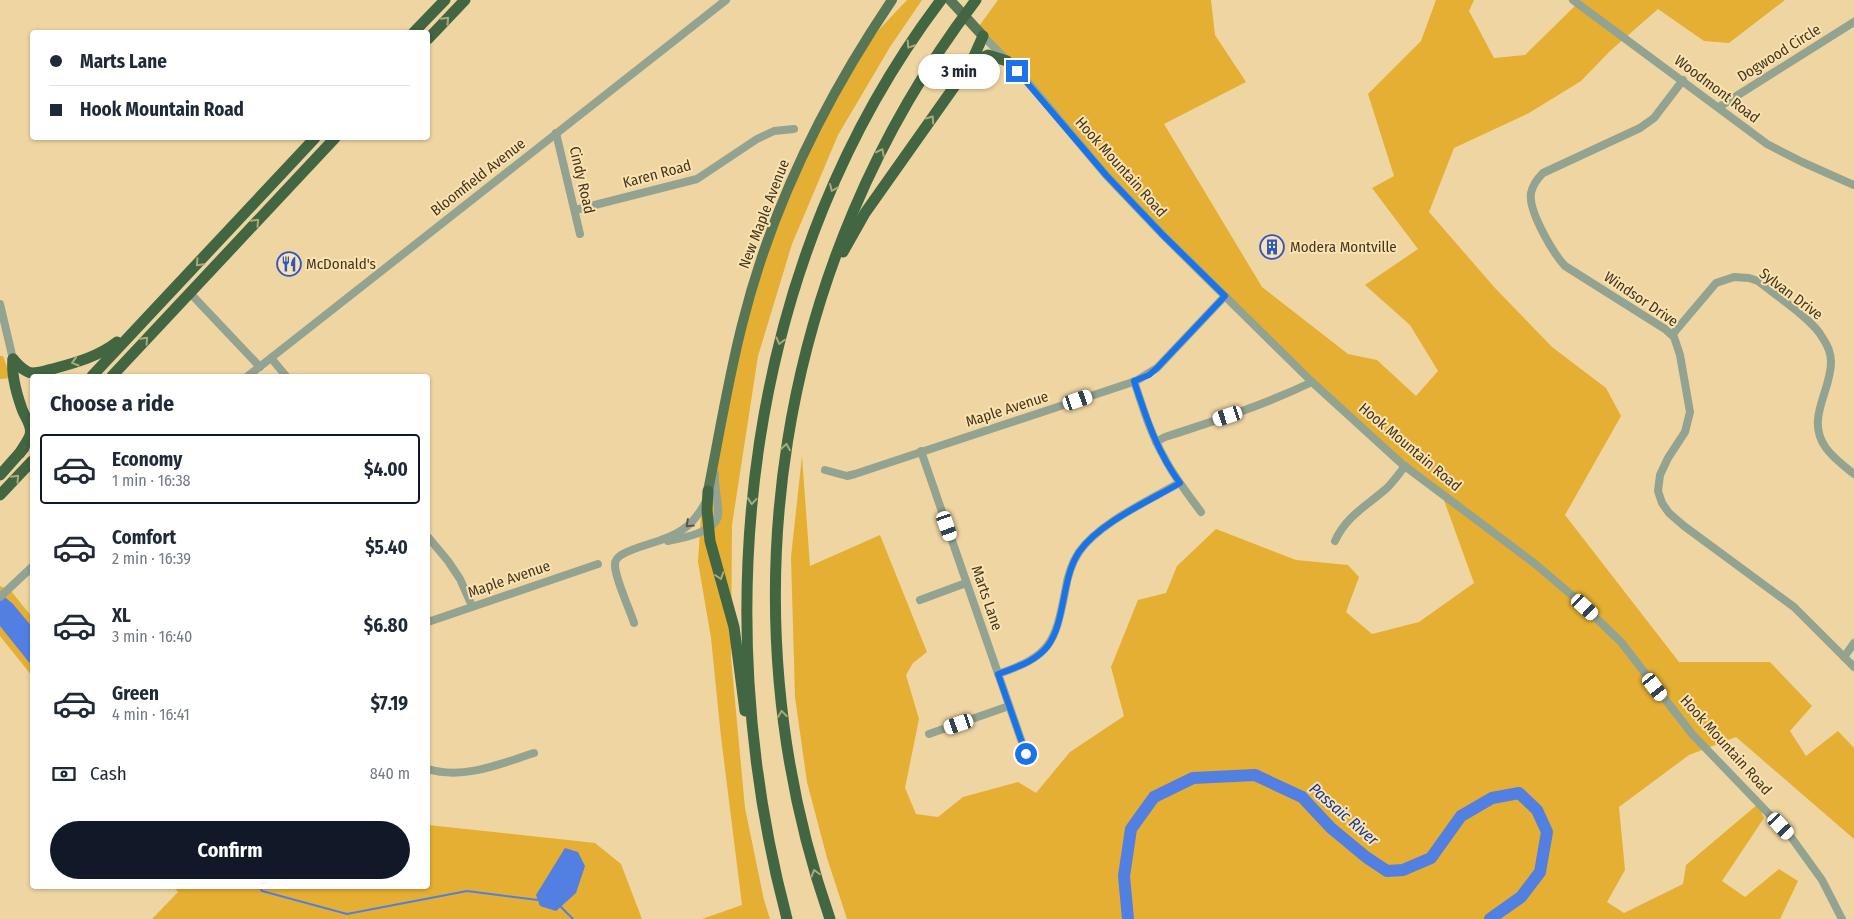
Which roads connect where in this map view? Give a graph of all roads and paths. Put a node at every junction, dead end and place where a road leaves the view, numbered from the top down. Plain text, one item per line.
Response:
1 (445, 0) edge
2 (464, 0) edge
3 (726, 0) edge
4 (892, 0) edge
5 (950, 0) edge
6 (1572, 0) edge
7 (939, 2) edge
8 (974, 2) edge
9 (1854, 22) edge
10 (416, 30) edge
11 (983, 36) junction
12 (430, 38) edge
13 (1007, 61) junction
14 (971, 63) junction
15 (1683, 80) junction
16 (1719, 108) junction
17 (794, 129) dead end
18 (556, 133) junction
19 (313, 140) edge
20 (334, 140) edge
21 (1854, 184) edge
22 (574, 210) junction
23 (580, 234) dead end
24 (190, 293) junction
25 (1225, 296) junction
26 (0, 304) edge
27 (817, 311) junction
28 (146, 319) junction
29 (1672, 335) junction
30 (271, 358) junction
31 (13, 359) junction
32 (260, 367) junction
33 (94, 374) edge
34 (114, 374) edge
35 (251, 374) edge
36 (284, 374) edge
37 (1134, 381) junction
38 (1312, 382) junction
39 (30, 441) edge
40 (1156, 442) junction
41 (20, 452) junction
42 (921, 452) junction
43 (715, 458) junction
44 (30, 463) edge
45 (1405, 466) junction
46 (825, 470) dead end
47 (1854, 474) edge
48 (0, 475) edge
49 (1180, 483) junction
50 (708, 492) junction
51 (0, 495) edge
52 (1201, 512) dead end
53 (709, 529) junction
54 (430, 540) edge
55 (1335, 541) dead end
56 (656, 543) junction
57 (598, 564) dead end
58 (30, 569) edge
59 (966, 583) junction
60 (0, 597) edge
61 (920, 600) dead end
62 (472, 606) junction
63 (430, 621) edge
64 (634, 623) dead end
65 (1854, 643) edge
66 (1844, 657) junction
67 (1854, 667) edge
68 (998, 674) junction
69 (1009, 706) junction
70 (929, 734) dead end
71 (534, 753) dead end
72 (1026, 754) dead end
73 (430, 769) edge
74 (762, 800) junction
75 (787, 919) edge
76 (830, 919) edge
77 (1842, 919) edge

1 - 10 highway
12 -> 2 highway
3 - 18 street, Bloomfield Avenue
4 - 43 main road, New Maple Avenue
5 - 11 main road, Hook Mountain Road
6 - 15 street, Woodmont Road
7 -> 74 highway
27 -> 8 highway
9 - 16 street, Dogwood Circle
11 - 13 street, Hook Mountain Road
11 - 14 highway
13 - 14 highway
13 - 25 street, Hook Mountain Road
27 -> 14 highway
15 - 16 street, Woodmont Road
15 - 29 street, Windsor Drive
16 - 21 street, Woodmont Road
17 - 22 street, Karen Road
18 - 22 street, Cindy Road
18 - 30 street, Bloomfield Avenue
19 -> 28 highway
24 -> 20 highway
22 - 23 street, Cindy Road
24 - 32 street
34 -> 24 highway
25 - 37 street, Maple Avenue
25 - 38 street, Hook Mountain Road
26 - 31 street
76 -> 27 highway
28 -> 31 highway
28 - 33 highway
29 - 47 street, Sylvan Drive
29 - 66 street, Windsor Drive
30 - 32 street, Bloomfield Avenue
30 - 36 street
31 - 41 highway
32 - 35 street, Bloomfield Avenue
37 - 40 street
37 - 42 street, Maple Avenue
38 - 40 street
38 - 45 street, Hook Mountain Road
39 - 41 highway
40 - 49 street
41 - 48 highway
42 - 46 street, Maple Avenue
42 - 59 street, Marts Lane
43 - 50 main road, New Maple Avenue
43 - 53 street, New Maple Avenue
51 -> 44 highway
45 - 55 street
45 - 77 street, Hook Mountain Road
49 - 52 street
49 - 68 street
50 - 53 highway
50 -> 56 street
53 - 56 street
53 -> 74 highway
54 - 62 street
56 - 64 street
57 - 62 street, Maple Avenue
58 - 60 street
59 - 61 street
59 - 68 street, Marts Lane
62 - 63 street, Maple Avenue
65 - 66 street
66 - 67 street, Windsor Drive
68 - 69 street, Marts Lane
69 - 70 street
69 - 72 street, Marts Lane
71 - 73 street
74 - 75 highway

